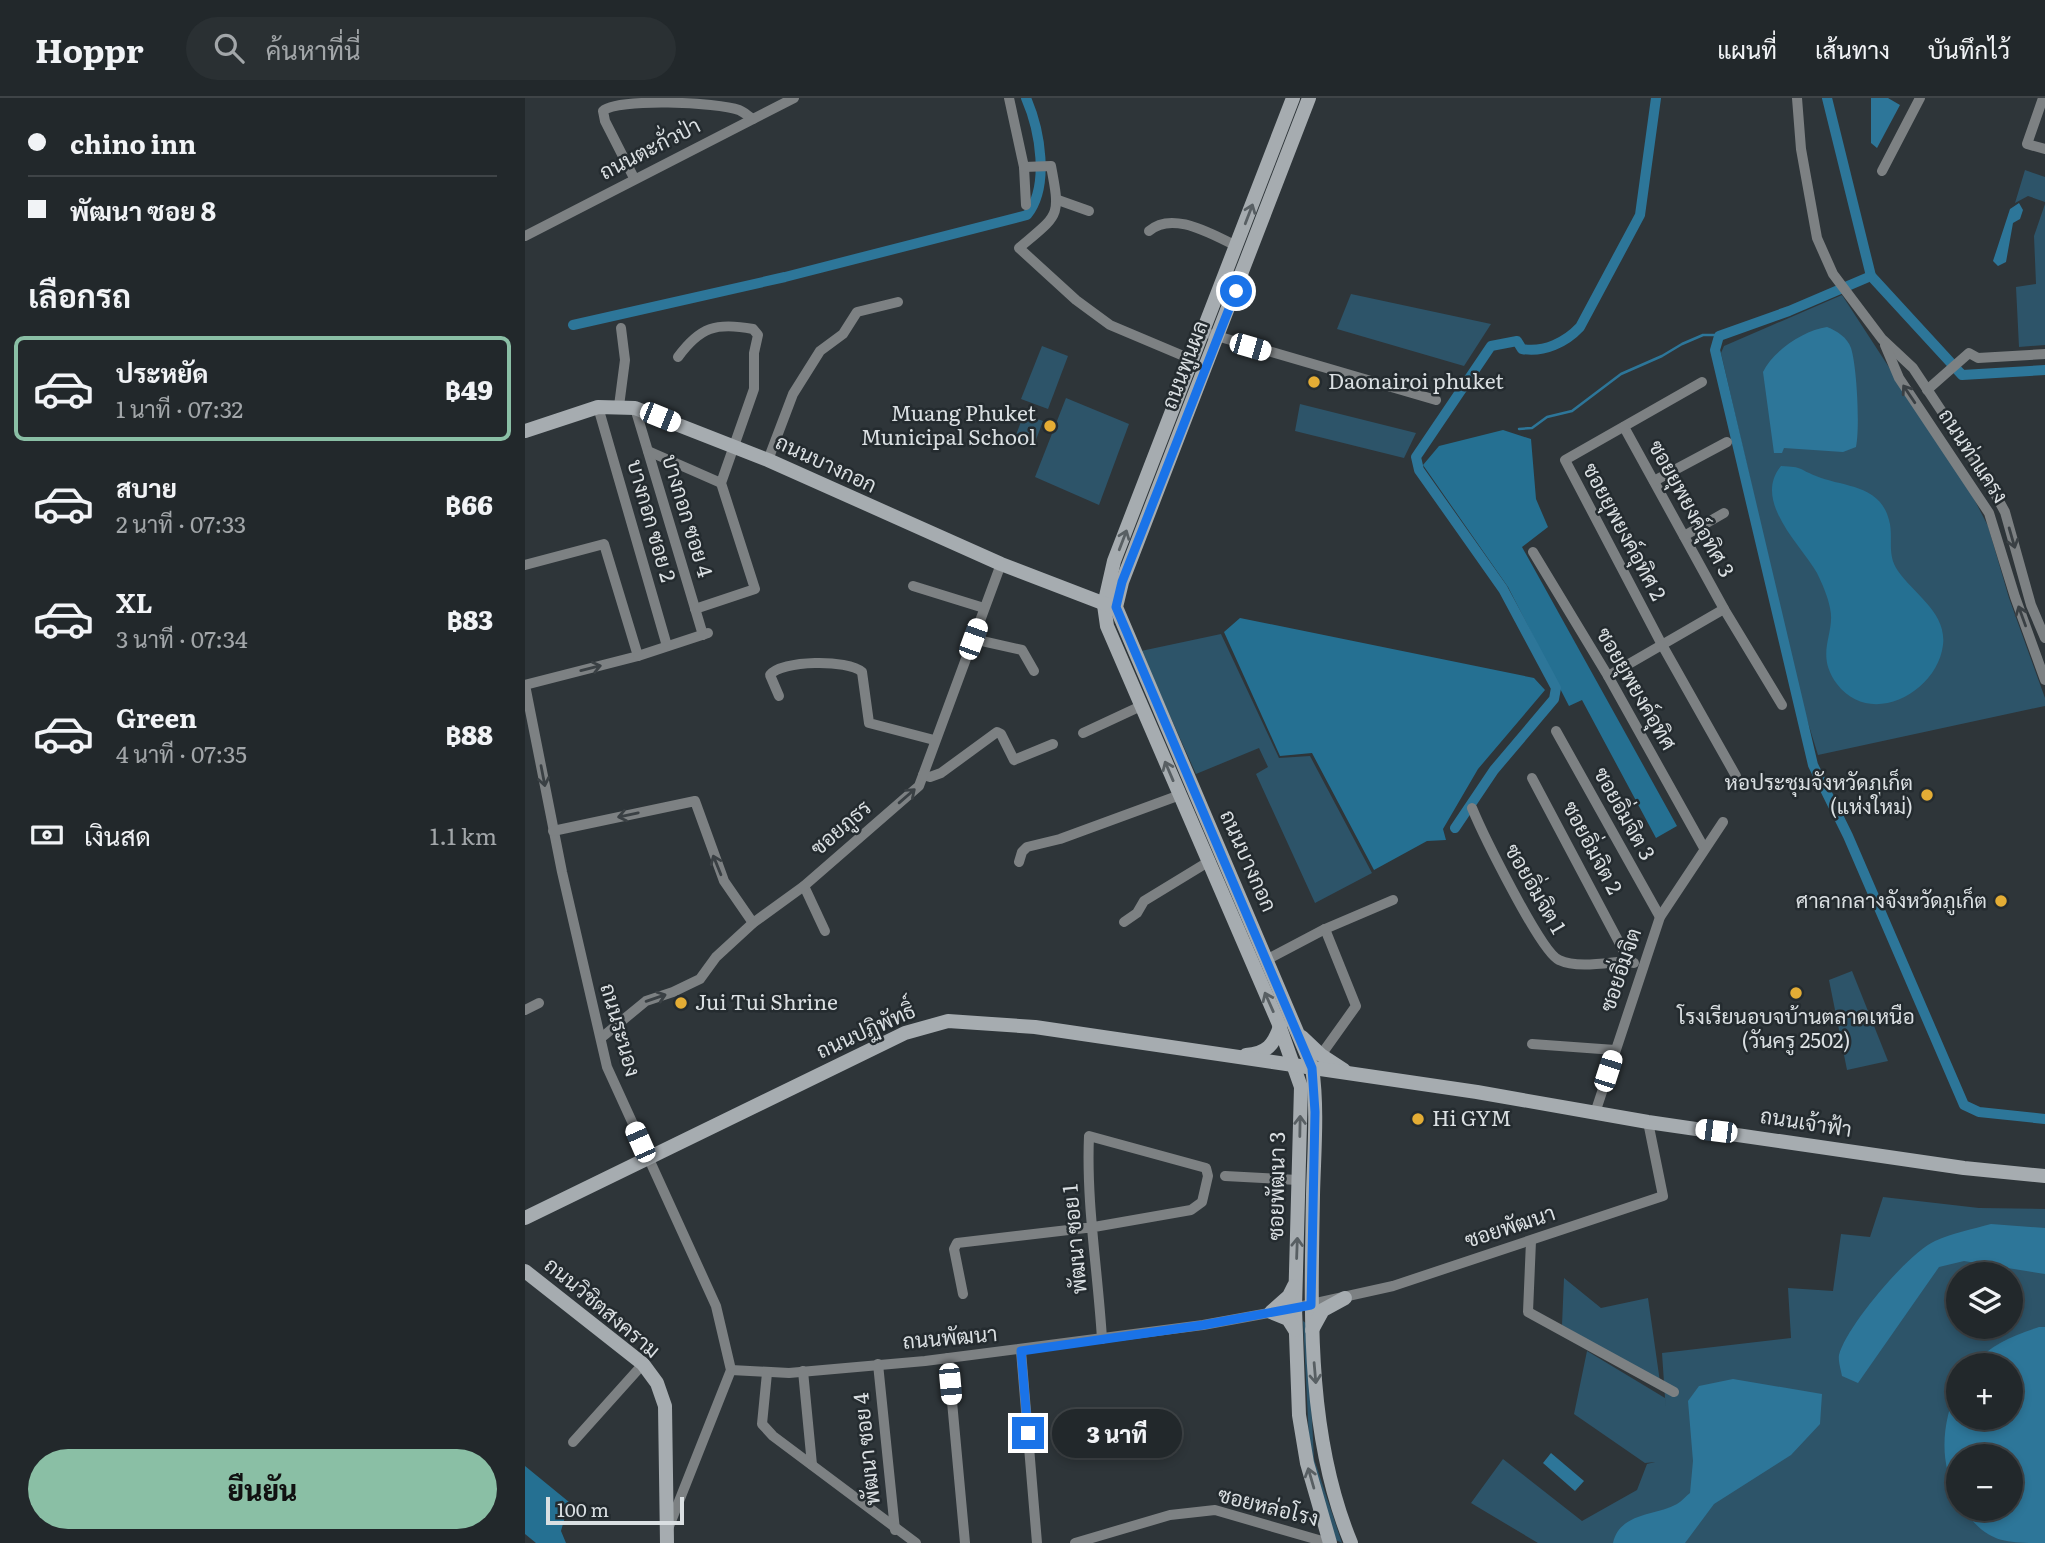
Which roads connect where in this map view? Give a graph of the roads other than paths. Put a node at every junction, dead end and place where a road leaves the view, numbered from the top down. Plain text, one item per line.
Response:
1 (795, 98) edge
2 (1009, 98) edge
3 (1293, 98) edge
4 (1309, 98) edge
5 (1797, 98) edge
6 (2043, 98) edge
7 (1916, 100) edge
8 (753, 119) junction
9 (2045, 149) edge
10 (1027, 167) junction
11 (1882, 171) dead end
12 (634, 178) junction
13 (1058, 200) junction
14 (1026, 205) dead end
15 (1089, 211) dead end
16 (1149, 232) dead end
17 (525, 236) edge
18 (1237, 246) junction
19 (898, 302) dead end
20 (621, 328) dead end
21 (1211, 334) junction
22 (1882, 339) junction
23 (2045, 354) edge
24 (678, 357) dead end
25 (1193, 360) junction
26 (1702, 383) dead end
27 (1927, 390) junction
28 (1436, 400) dead end
29 (619, 406) junction
30 (599, 407) junction
31 (635, 408) junction
32 (1624, 427) junction
33 (525, 431) edge
34 (1727, 442) dead end
35 (736, 447) junction
36 (648, 451) junction
37 (768, 460) junction
38 (1654, 481) junction
39 (721, 483) junction
40 (1724, 513) dead end
41 (1684, 536) junction
42 (1533, 552) dead end
43 (1001, 564) junction
44 (525, 565) edge
45 (912, 586) dead end
46 (1110, 606) junction
47 (984, 608) junction
48 (695, 609) junction
49 (1724, 609) junction
50 (2045, 638) edge
51 (973, 639) junction
52 (1661, 643) junction
53 (667, 646) junction
54 (2041, 655) edge
55 (638, 656) junction
56 (1034, 671) dead end
57 (1608, 676) junction
58 (2045, 680) edge
59 (525, 685) edge
60 (779, 696) dead end
61 (1782, 705) dead end
62 (1141, 706) junction
63 (1556, 731) dead end
64 (1083, 733) dead end
65 (934, 740) junction
66 (1053, 744) dead end
67 (923, 775) junction
68 (1736, 776) dead end
69 (1532, 778) dead end
70 (1179, 795) junction
71 (1472, 808) dead end
72 (1723, 822) dead end
73 (553, 831) junction
74 (1704, 848) junction
75 (1020, 862) dead end
76 (1209, 862) junction
77 (804, 886) junction
78 (1393, 900) dead end
79 (1660, 917) junction
80 (1124, 922) dead end
81 (753, 923) junction
82 (1325, 929) junction
83 (825, 931) dead end
84 (1268, 959) junction
85 (1629, 961) junction
86 (1642, 968) junction
87 (540, 1003) dead end
88 (525, 1010) edge
89 (1280, 1026) junction
90 (1297, 1030) junction
91 (601, 1038) junction
92 (1532, 1044) dead end
93 (1615, 1050) junction
94 (1321, 1055) junction
95 (1231, 1057) junction
96 (1295, 1065) junction
97 (1312, 1068) junction
98 (1350, 1074) junction
99 (1595, 1113) junction
100 (1648, 1122) junction
101 (647, 1158) junction
102 (1225, 1176) dead end
103 (2045, 1176) edge
104 (1299, 1180) junction
105 (525, 1218) edge
106 (1094, 1227) junction
107 (1531, 1241) junction
108 (525, 1271) edge
109 (1311, 1281) junction
110 (1296, 1282) junction
111 (963, 1294) dead end
112 (1345, 1298) junction
113 (1311, 1305) junction
114 (1295, 1308) junction
115 (1271, 1312) junction
116 (1311, 1331) junction
117 (1296, 1332) junction
118 (1103, 1339) junction
119 (1021, 1351) junction
120 (948, 1358) junction
121 (643, 1364) junction
122 (878, 1364) junction
123 (731, 1370) junction
124 (803, 1371) junction
125 (767, 1373) junction
126 (1674, 1392) dead end
127 (573, 1442) dead end
128 (812, 1465) junction
129 (666, 1485) junction
130 (686, 1485) junction
131 (895, 1530) junction
132 (667, 1537) edge
133 (916, 1543) edge
134 (965, 1543) edge
135 (1037, 1543) edge
136 (1075, 1543) edge
137 (1329, 1543) edge
138 (1351, 1543) edge

1 - 8 street, ถนนตะกั่วป่า
2 - 10 street
18 -> 3 main road, ถนนพูนผล
4 - 21 main road, ถนนพูนผล
5 - 22 street, ถนนท่าแครง
6 - 9 street
7 - 11 street
8 - 12 street, ถนนตะกั่วป่า
8 - 12 street
10 - 13 street
10 - 14 street
12 - 17 street, ถนนตะกั่วป่า
13 - 15 street
13 - 25 street
16 - 18 street
18 - 21 main road, ถนนพูนผล
19 - 37 street
20 - 29 street
21 - 25 main road, ถนนพูนผล
21 - 28 street
21 - 46 main road, ถนนพูนผล
22 - 27 street, ถนนท่าแครง
54 -> 22 street, ถนนท่าแครง
23 - 27 street
24 - 35 street
46 -> 25 main road, ถนนพูนผล
26 - 32 street
27 -> 50 street, ถนนท่าแครง
29 - 30 main road, ถนนบางกอก
29 - 31 main road, ถนนบางกอก
30 - 33 main road, ถนนบางกอก
30 - 53 street, บางกอก ซอย 2
31 - 35 main road, ถนนบางกอก
31 - 36 street, บางกอก ซอย 4
32 - 38 street, ซอยยุพยงค์อุทิศ 3
32 - 52 street, ซอยยุพยงค์อุทิศ 2
34 - 38 street
35 - 37 main road, ถนนบางกอก
35 - 39 street
36 - 39 street
36 - 48 street, บางกอก ซอย 4
37 - 43 main road, ถนนบางกอก
38 - 41 street, ซอยยุพยงค์อุทิศ 3
39 - 48 street
40 - 41 street
41 - 49 street, ซอยยุพยงค์อุทิศ 3
42 - 57 street, ซอยยุพยงค์อุทิศ
43 - 46 main road, ถนนบางกอก
43 - 47 street, ซอยภูธร
44 - 55 street
45 - 47 street
46 - 62 main road, ถนนบางกอก
46 - 84 main road, ถนนบางกอก
47 - 51 street, ซอยภูธร
48 - 53 street, บางกอก ซอย 4
49 - 52 street
49 - 61 street, ซอยยุพยงค์อุทิศ 3
51 - 56 street
51 - 65 street, ซอยภูธร
52 - 57 street
52 - 68 street
53 - 55 street
54 - 58 street, ถนนท่าแครง
59 -> 55 street
57 - 74 street, ซอยยุพยงค์อุทิศ
59 -> 73 street, ถนนระนอง
60 - 65 street
62 - 64 street
70 -> 62 main road, ถนนบางกอก
63 - 79 street, ซอยอิ่มจิต 3
65 - 67 street, ซอยภูธร
66 - 67 street
77 -> 67 street, ซอยภูธร
69 - 85 street, ซอยอิ่มจิต 2
70 - 75 street
70 - 76 main road, ถนนบางกอก
71 - 85 street, ซอยอิ่มจิต 1
72 - 74 street, ซอยอิ่มจิต
81 -> 73 street
73 - 91 street, ถนนระนอง
74 - 79 street, ซอยอิ่มจิต
76 - 80 street
89 -> 76 main road, ถนนบางกอก
77 - 81 street, ซอยภูธร
77 - 83 street
78 - 82 street
79 - 86 street, ซอยอิ่มจิต
91 -> 81 street, ซอยภูธร
82 - 84 street
82 - 94 street
84 - 90 main road, ถนนบางกอก
85 - 86 street
86 - 93 street, ซอยอิ่มจิต
87 - 88 street
89 - 95 main road
89 - 96 main road, ถนนบางกอก
90 - 94 main road
90 - 97 main road, ถนนบางกอก
91 - 101 street, ถนนระนอง
92 - 93 street
93 - 99 street, ซอยอิ่มจิต
94 - 98 main road
95 - 96 main road, ถนนปฏิพัทธิ์
95 - 101 main road, ถนนปฏิพัทธิ์
96 - 97 main road, ถนนปฏิพัทธิ์
104 -> 96 main road, ซอยพัฒนา 3
97 - 98 main road, ถนนเจ้าฟ้า
97 - 109 main road, ซอยพัฒนา 3
98 - 99 main road, ถนนเจ้าฟ้า
99 - 100 main road, ถนนเจ้าฟ้า
100 - 103 main road, ถนนเจ้าฟ้า
100 - 107 street, ซอยพัฒนา
101 - 105 main road, ถนนปฏิพัทธิ์
101 - 123 street, ถนนระนอง
102 - 104 street
110 -> 104 main road, ซอยพัฒนา 3
106 - 106 street, พัฒนา ซอย 1
106 - 111 street
106 - 118 street, พัฒนา ซอย 1
107 - 112 street, ซอยพัฒนา
107 - 126 street
108 - 121 main road, ถนนวิชิตสงคราม
109 - 112 main road
109 - 113 main road, ซอยพัฒนา 3
110 - 114 main road, ซอยพัฒนา 3
110 - 115 main road
112 - 113 street, ซอยพัฒนา
112 - 116 main road
113 - 114 street, ซอยพัฒนา
113 - 116 main road, ซอยพัฒนา 3
114 - 115 street, ถนนพัฒนา
114 - 117 main road, ซอยพัฒนา 3
115 - 117 main road
115 - 118 street, ถนนพัฒนา
116 -> 138 main road, ซอยพัฒนา 3
137 -> 117 main road, ซอยพัฒนา 3
118 - 119 street, ถนนพัฒนา
119 - 120 street, ถนนพัฒนา
119 - 135 street
120 - 122 street, ถนนพัฒนา
120 - 134 street
121 - 127 street
121 - 129 main road, ถนนวิชิตสงคราม
122 - 124 street, ถนนพัฒนา
122 - 131 street, พัฒนา ซอย 4
123 - 125 street, ถนนพัฒนา
123 - 130 street
124 - 125 street, ถนนพัฒนา
124 - 128 street
125 - 128 street
128 - 131 street
129 - 130 street
129 - 132 main road, ถนนวิชิตสงคราม
130 - 132 street
131 - 133 street
136 - 137 street, ซอยหล่อโรง

